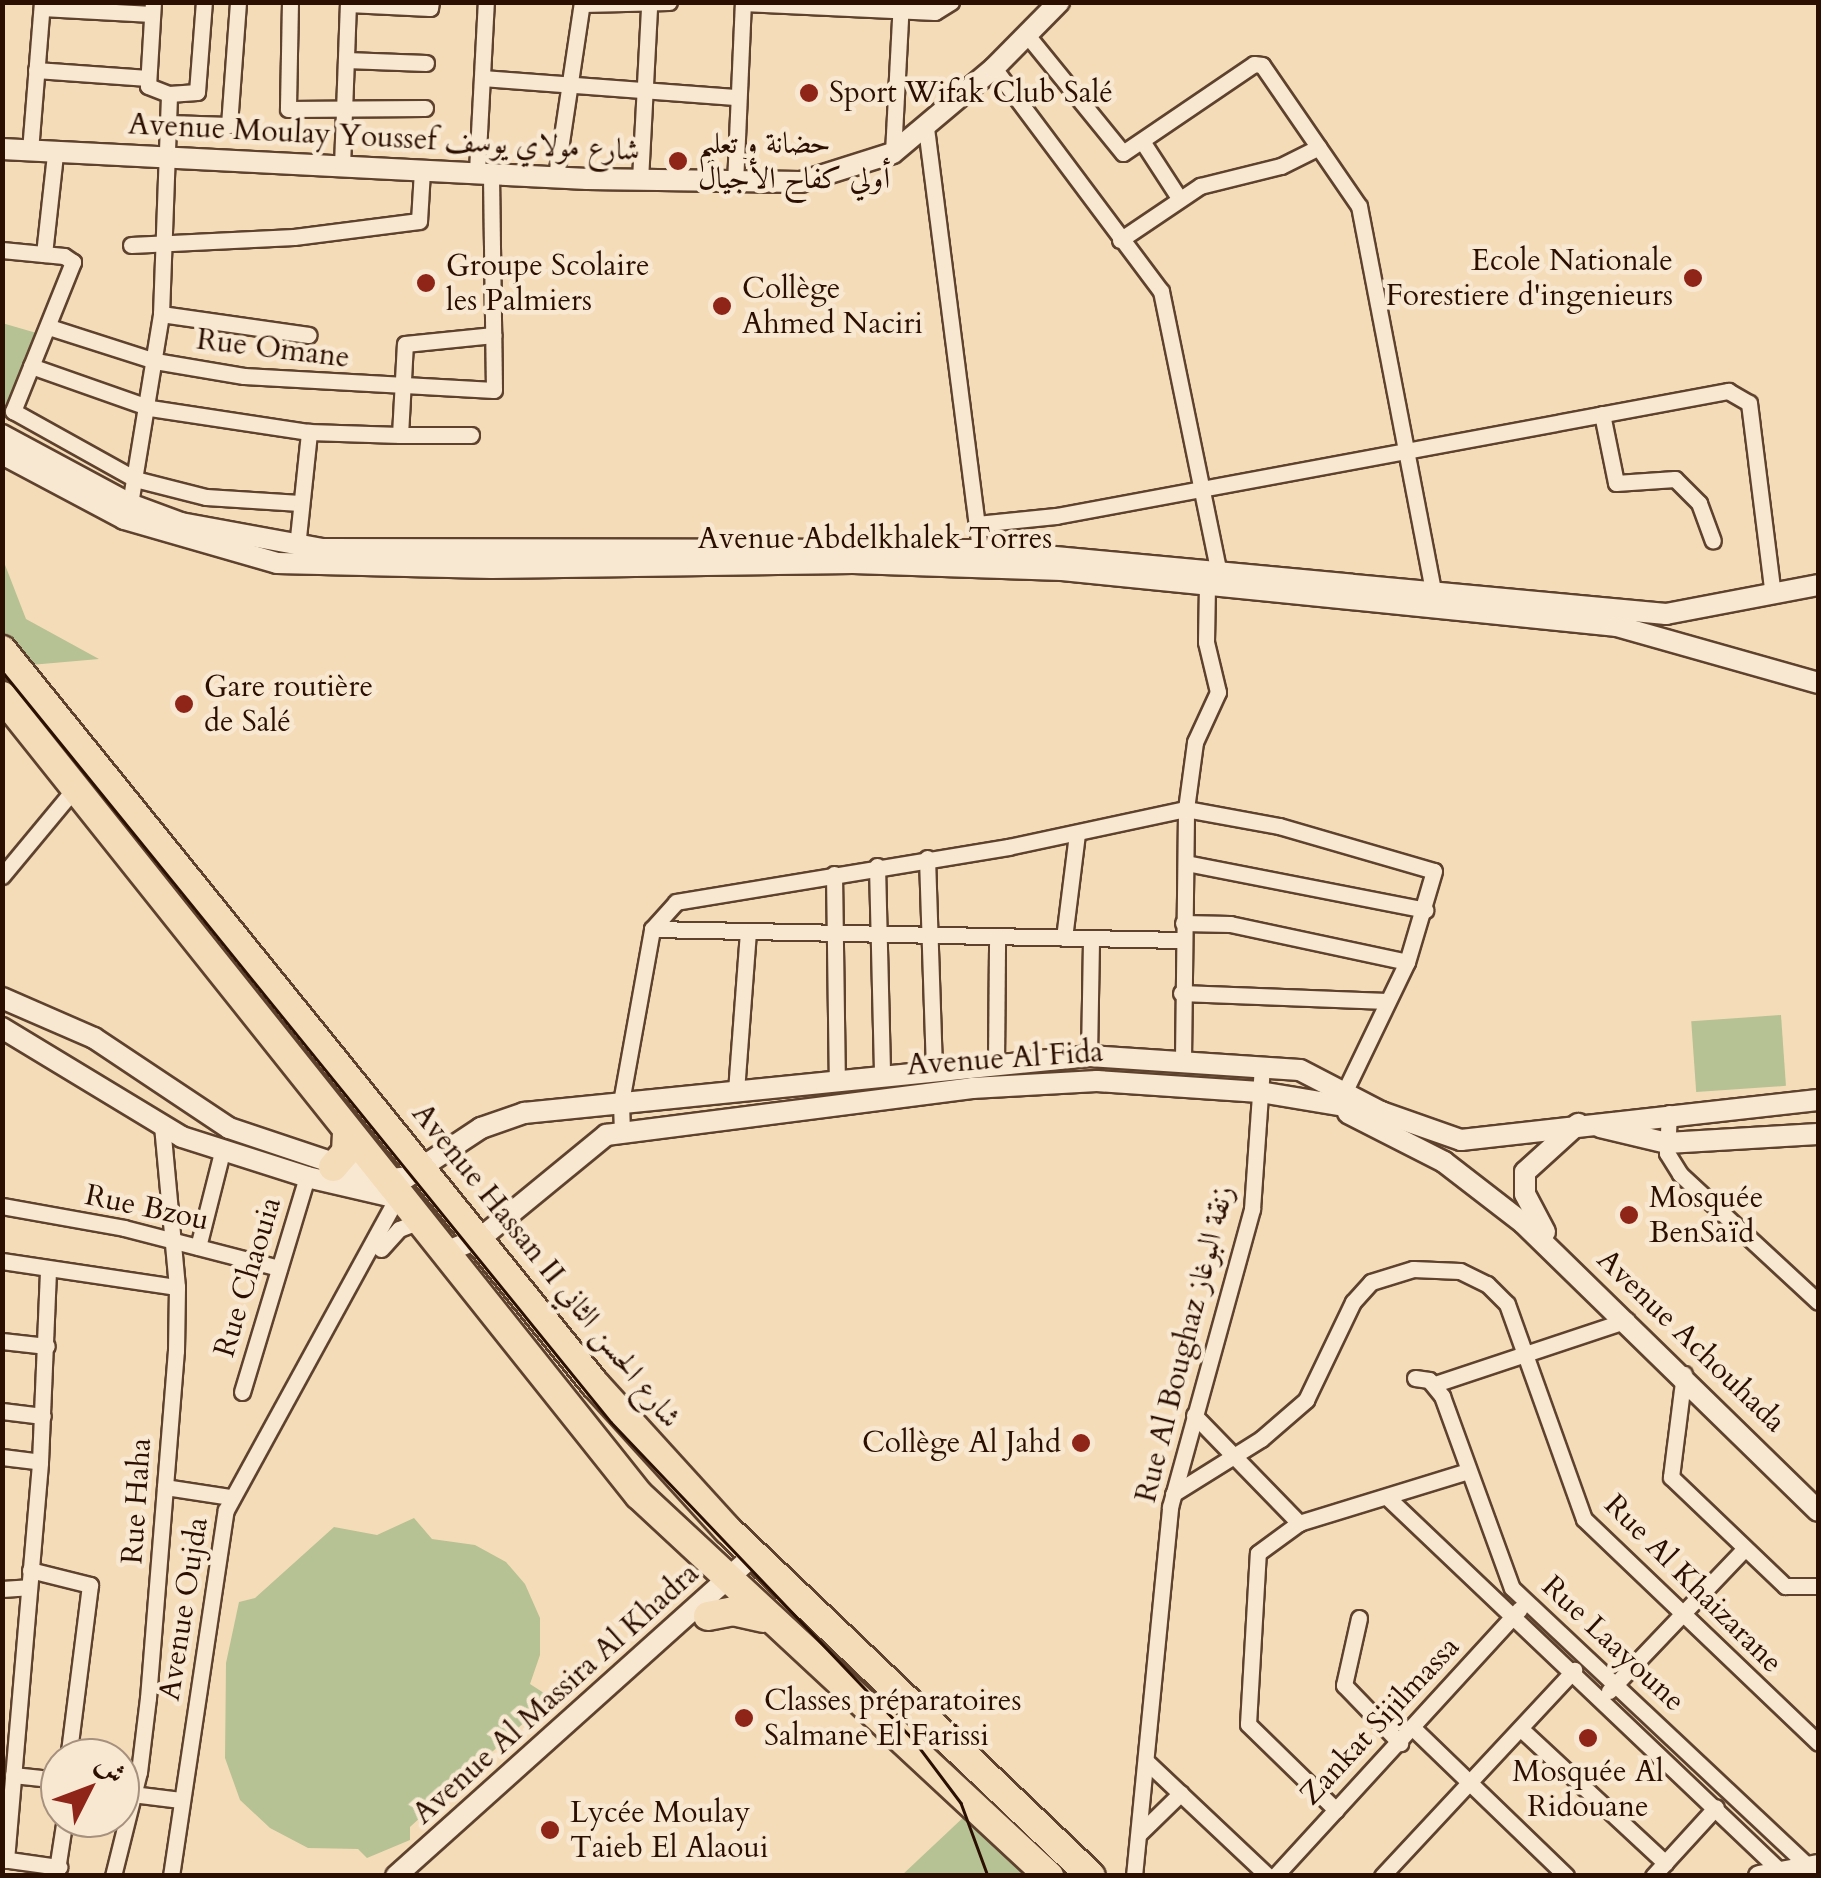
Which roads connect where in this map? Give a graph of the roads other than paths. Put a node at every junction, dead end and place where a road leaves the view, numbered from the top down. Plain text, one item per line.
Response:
1 (204, 2) edge
2 (238, 2) edge
3 (290, 2) edge
4 (431, 2) edge
5 (486, 2) edge
6 (952, 2) edge
7 (1059, 2) edge
8 (348, 3) edge
9 (743, 3) edge
10 (582, 4) edge
11 (42, 5) edge
12 (668, 5) edge
13 (901, 6) edge
14 (152, 8) edge
15 (649, 8) junction
16 (1026, 35) junction
17 (346, 60) junction
18 (426, 63) dead end
19 (994, 68) junction
20 (36, 70) junction
21 (148, 78) junction
22 (482, 78) junction
23 (570, 86) junction
24 (646, 89) junction
25 (170, 94) junction
26 (737, 97) junction
27 (424, 108) dead end
28 (344, 109) junction
29 (168, 123) junction
30 (926, 128) junction
31 (1142, 141) junction
32 (1319, 148) junction
33 (2, 149) edge
34 (30, 151) junction
35 (893, 153) junction
36 (55, 154) junction
37 (167, 158) junction
38 (342, 166) junction
39 (422, 170) junction
40 (484, 172) junction
41 (556, 176) junction
42 (640, 180) junction
43 (735, 184) junction
44 (1179, 198) junction
45 (1120, 240) junction
46 (131, 245) dead end
47 (164, 245) junction
48 (2, 250) edge
49 (44, 254) junction
50 (161, 314) junction
51 (49, 327) junction
52 (309, 334) dead end
53 (494, 336) junction
54 (155, 361) junction
55 (31, 366) junction
56 (402, 390) junction
57 (150, 408) junction
58 (1602, 414) junction
59 (309, 432) junction
60 (2, 435) edge
61 (400, 435) junction
62 (471, 435) dead end
63 (1406, 448) junction
64 (2, 454) edge
65 (135, 479) junction
66 (1206, 487) junction
67 (300, 503) junction
68 (130, 504) junction
69 (978, 524) junction
70 (1713, 541) dead end
71 (297, 547) junction
72 (980, 550) junction
73 (1213, 579) junction
74 (1818, 585) edge
75 (1433, 592) junction
76 (1773, 595) junction
77 (2, 650) edge
78 (1818, 683) edge
79 (2, 696) edge
80 (75, 788) junction
81 (1186, 809) junction
82 (1076, 834) junction
83 (927, 858) junction
84 (1186, 863) junction
85 (877, 866) junction
86 (4, 869) edge
87 (834, 874) junction
88 (1426, 910) junction
89 (652, 929) junction
90 (1181, 931) junction
91 (748, 932) junction
92 (837, 934) junction
93 (884, 934) junction
94 (932, 936) junction
95 (996, 936) junction
96 (1064, 938) junction
97 (1091, 938) junction
98 (1406, 962) junction
99 (1181, 993) junction
100 (2, 998) edge
101 (1387, 1002) junction
102 (2, 1028) edge
103 (1089, 1056) junction
104 (1183, 1059) junction
105 (996, 1063) junction
106 (1262, 1066) junction
107 (934, 1069) junction
108 (882, 1075) junction
109 (838, 1080) junction
110 (760, 1089) junction
111 (736, 1091) junction
112 (1336, 1091) junction
113 (1260, 1092) junction
114 (1818, 1100) edge
115 (621, 1102) junction
116 (1669, 1113) junction
117 (762, 1118) junction
118 (1583, 1124) junction
119 (162, 1126) junction
120 (622, 1132) junction
121 (1818, 1134) edge
122 (347, 1136) junction
123 (1667, 1144) junction
124 (222, 1152) junction
125 (320, 1172) junction
126 (403, 1181) junction
127 (2, 1206) edge
128 (417, 1222) junction
129 (482, 1237) junction
130 (173, 1242) junction
131 (198, 1247) junction
132 (443, 1254) junction
133 (1563, 1258) junction
134 (2, 1261) edge
135 (364, 1266) junction
136 (279, 1268) junction
137 (48, 1269) junction
138 (177, 1287) junction
139 (1818, 1302) edge
140 (1626, 1320) junction
141 (2, 1340) edge
142 (47, 1346) junction
143 (1524, 1354) junction
144 (1684, 1374) junction
145 (1415, 1378) dead end
146 (1435, 1384) junction
147 (242, 1392) dead end
148 (2, 1411) edge
149 (43, 1416) junction
150 (1194, 1416) junction
151 (1234, 1453) junction
152 (2, 1457) edge
153 (40, 1462) junction
154 (1468, 1470) junction
155 (165, 1487) junction
156 (1173, 1494) junction
157 (230, 1497) junction
158 (1388, 1498) junction
159 (1818, 1510) edge
160 (1299, 1523) junction
161 (1745, 1548) junction
162 (759, 1560) junction
163 (29, 1579) junction
164 (732, 1586) junction
165 (1818, 1586) edge
166 (2, 1589) edge
167 (1520, 1609) junction
168 (708, 1616) junction
169 (1682, 1616) junction
170 (1359, 1618) dead end
171 (769, 1622) junction
172 (1574, 1670) junction
173 (1616, 1684) junction
174 (1602, 1698) junction
175 (1413, 1728) junction
176 (1520, 1728) junction
177 (71, 1738) edge
178 (138, 1738) edge
179 (1400, 1743) junction
180 (1818, 1743) edge
181 (1147, 1762) junction
182 (13, 1775) junction
183 (40, 1778) edge
184 (1470, 1783) junction
185 (1181, 1793) junction
186 (140, 1795) edge
187 (181, 1800) junction
188 (1716, 1806) junction
189 (1336, 1810) junction
190 (1140, 1833) junction
191 (62, 1838) edge
192 (118, 1838) edge
193 (4, 1860) edge
194 (1665, 1863) junction
195 (1813, 1865) edge
196 (57, 1871) edge
197 (1768, 1872) edge
198 (1389, 1873) edge
199 (1559, 1873) edge
200 (113, 1876) edge
201 (171, 1876) edge
202 (396, 1876) edge
203 (415, 1876) edge
204 (1049, 1876) edge
205 (1091, 1876) edge
206 (1134, 1876) edge
207 (1272, 1876) edge
208 (1653, 1876) edge

1 - 25 street
2 - 29 street
3 - 28 street
4 - 8 street
5 - 22 street
6 - 13 street
7 - 16 street, Avenue Moulay Youssef شارع مولاي يوسف
8 - 17 street
9 - 13 street
9 - 26 street
10 - 15 street
10 - 23 street
11 - 14 street
11 - 20 street
12 - 15 street
13 - 35 street
14 - 21 street
15 - 24 street
16 - 19 street, Avenue Moulay Youssef شارع مولاي يوسف
16 - 31 street
17 - 18 street
17 - 28 street
19 - 30 street, Avenue Moulay Youssef شارع مولاي يوسف
19 - 45 street
20 - 21 street
20 - 34 street
21 - 25 street
22 - 23 street
22 - 40 street
23 - 24 street
23 - 41 street
24 - 26 street
24 - 42 street
25 - 29 street
26 - 43 street
27 - 28 street
28 - 38 street
29 - 37 street
30 - 35 street, Avenue Moulay Youssef شارع مولاي يوسف
30 - 69 street
31 - 32 street
31 - 44 street
32 - 44 street
32 - 63 street
33 - 34 street, Avenue Moulay Youssef شارع مولاي يوسف
34 - 36 street, Avenue Moulay Youssef شارع مولاي يوسف
35 - 43 street, Avenue Moulay Youssef شارع مولاي يوسف
36 - 37 street, Avenue Moulay Youssef شارع مولاي يوسف
36 - 49 street
37 - 38 street, Avenue Moulay Youssef شارع مولاي يوسف
37 - 47 street
38 - 39 street, Avenue Moulay Youssef شارع مولاي يوسف
39 - 40 street, Avenue Moulay Youssef شارع مولاي يوسف
39 - 47 street
40 - 41 street, Avenue Moulay Youssef شارع مولاي يوسف
40 - 53 street
41 - 42 street, Avenue Moulay Youssef شارع مولاي يوسف
42 - 43 street, Avenue Moulay Youssef شارع مولاي يوسف
44 - 45 street
45 - 66 street
46 - 47 street
47 - 50 street
48 - 49 street
49 - 51 street
50 - 52 street
50 - 54 street
51 - 54 street, Rue Omane
51 - 55 street
53 - 56 street
53 - 56 street, Rue Omane
54 - 56 street, Rue Omane
54 - 57 street
55 - 57 street
55 - 65 street
56 - 61 street
57 - 59 street
57 - 65 street
58 - 63 street
58 - 70 street
58 - 76 street
59 - 61 street
59 - 67 street
60 - 68 street, Avenue Abdelkhalek Torres
61 - 62 street
63 - 66 street
63 - 75 street
64 - 73 street, Avenue Abdelkhalek Torres
65 - 67 street
65 - 68 street
66 - 69 street
66 - 73 street
67 - 71 street
68 - 71 street, Avenue Abdelkhalek Torres
69 - 72 street
71 - 72 street, Avenue Abdelkhalek Torres
72 - 73 street, Avenue Abdelkhalek Torres
73 - 75 street, Avenue Abdelkhalek Torres
73 - 78 street, Avenue Abdelkhalek Torres
73 - 81 street
74 - 76 street, Avenue Abdelkhalek Torres
75 - 76 street, Avenue Abdelkhalek Torres
77 - 126 highway, Avenue Hassan II شارع الحسن الثاني
79 - 80 highway, Avenue Hassan II شارع الحسن الثاني
80 - 86 street
80 - 122 highway, Avenue Hassan II شارع الحسن الثاني
81 - 82 street
81 - 84 street
81 - 88 street
82 - 83 street
82 - 96 street
83 - 85 street
83 - 94 street
84 - 88 street
84 - 90 street
85 - 87 street
85 - 93 street
87 - 89 street
87 - 92 street
88 - 98 street
89 - 91 street
89 - 115 street
90 - 97 street
90 - 98 street
90 - 99 street
91 - 92 street
91 - 111 street
92 - 93 street
92 - 109 street
93 - 94 street
93 - 108 street
94 - 95 street
94 - 107 street
95 - 96 street
95 - 105 street
96 - 97 street
97 - 103 street
98 - 101 street
99 - 101 street
99 - 104 street
100 - 125 street
101 - 112 street
102 - 119 street
103 - 104 street, Avenue Al Fida
103 - 105 street, Avenue Al Fida
104 - 106 street, Avenue Al Fida
105 - 107 street, Avenue Al Fida
106 - 112 street, Avenue Al Fida
106 - 113 street, Rue Al Boughaz زنقة البوغاز
107 - 108 street, Avenue Al Fida
108 - 109 street, Avenue Al Fida
109 - 110 street, Avenue Al Fida
110 - 111 street, Avenue Al Fida
110 - 117 street
111 - 115 street, Avenue Al Fida
112 - 113 street, Avenue Al Fida
112 - 118 street, Avenue Al Fida
112 - 133 street, Avenue Al Fida
113 - 117 street, Avenue Al Fida
113 - 150 street, Rue Al Boughaz زنقة البوغاز
114 - 116 street, Avenue Al Fida
115 - 120 street
115 - 126 street, Avenue Al Fida
116 - 118 street, Avenue Al Fida
116 - 123 street
117 - 120 street, Avenue Al Fida
118 - 123 street
118 - 133 street
119 - 124 street
119 - 130 street, Rue Haha
120 - 129 street, Avenue Al Fida
121 - 123 street
122 - 125 highway
122 - 126 highway, Avenue Hassan II شارع الحسن الثاني
123 - 139 street
124 - 125 street
124 - 131 street
125 - 126 street
125 - 136 street, Rue Chaouia
126 - 128 highway, Avenue Hassan II شارع الحسن الثاني
126 - 129 highway, Avenue Hassan II شارع الحسن الثاني
126 - 135 street, Avenue Oujda
127 - 130 street, Rue Bzou
128 - 132 highway, Avenue Hassan II شارع الحسن الثاني
128 - 135 street, Avenue Oujda
129 - 132 street, Avenue Al Fida
129 - 162 highway, Avenue Hassan II شارع الحسن الثاني
130 - 131 street, Rue Bzou
130 - 138 street, Rue Haha
131 - 136 street, Rue Bzou
132 - 164 highway, Avenue Hassan II شارع الحسن الثاني
133 - 140 street, Avenue Achouhada
134 - 137 street
135 - 157 street, Avenue Oujda
136 - 147 street, Rue Chaouia
137 - 138 street
137 - 142 street
138 - 155 street, Rue Haha
140 - 143 street
140 - 144 street, Avenue Achouhada
141 - 142 street
142 - 149 street
143 - 146 street
143 - 151 street, Rue Al Khaizarane
143 - 169 street, Rue Al Khaizarane
144 - 159 street, Avenue Achouhada
144 - 161 street
145 - 146 street
146 - 154 street, Rue Laayoune
148 - 149 street
149 - 153 street
150 - 151 street
150 - 156 street, Rue Al Boughaz زنقة البوغاز
151 - 156 street, Rue Al Khaizarane
151 - 160 street
152 - 153 street
153 - 163 street
154 - 158 street
154 - 167 street, Rue Laayoune
155 - 157 street
155 - 178 street, Rue Haha
156 - 181 street, Rue Al Boughaz زنقة البوغاز
157 - 187 street, Avenue Oujda
158 - 160 street
158 - 167 street
160 - 189 street
161 - 165 street
161 - 169 street
162 - 164 street, Avenue Al Massira Al Khadra
162 - 205 highway, Avenue Hassan II شارع الحسن الثاني
163 - 166 street
163 - 177 street
163 - 182 street
164 - 168 street, Avenue Al Massira Al Khadra
164 - 171 highway, Avenue Hassan II شارع الحسن الثاني
164 - 202 street, Avenue Al Massira Al Khadra
167 - 172 street
167 - 173 street, Rue Laayoune
167 - 175 street, Zankat Sijilmassa
168 - 171 highway
168 - 203 street, Avenue Al Massira Al Khadra
169 - 173 street
169 - 180 street, Rue Al Khaizarane
170 - 179 street
171 - 204 highway, Avenue Hassan II شارع الحسن الثاني
172 - 174 street
172 - 176 street
173 - 174 street
173 - 195 street, Rue Laayoune
174 - 188 street
175 - 179 street, Zankat Sijilmassa
175 - 184 street
176 - 184 street
176 - 194 street
179 - 189 street, Zankat Sijilmassa
181 - 185 street
181 - 190 street, Rue Al Boughaz زنقة البوغاز
182 - 183 street
182 - 193 street
184 - 198 street
184 - 199 street
185 - 190 street
185 - 207 street
186 - 187 street
187 - 201 street, Avenue Oujda
188 - 194 street
188 - 197 street
189 - 207 street, Zankat Sijilmassa
190 - 206 street, Rue Al Boughaz زنقة البوغاز
191 - 196 street
192 - 200 street, Rue Haha
193 - 196 street
194 - 208 street
195 - 197 street

